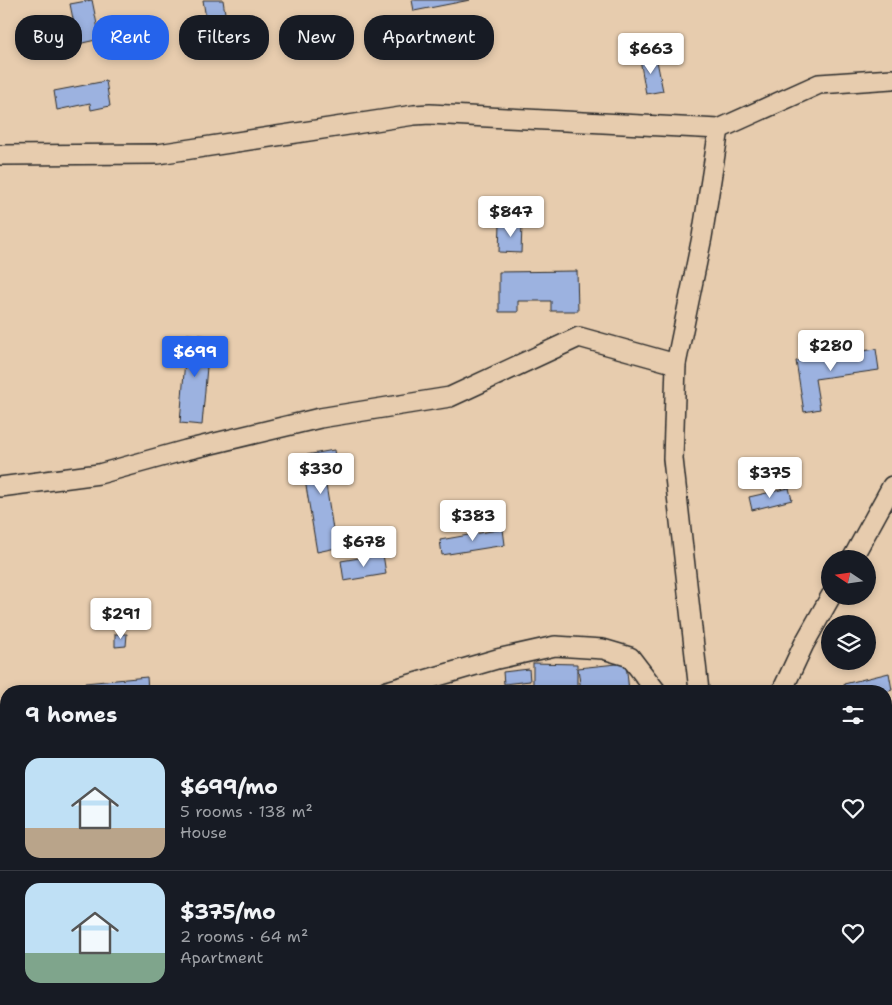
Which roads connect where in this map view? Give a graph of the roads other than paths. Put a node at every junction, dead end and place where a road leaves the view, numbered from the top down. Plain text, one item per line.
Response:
1 (892, 79) edge
2 (719, 129) junction
3 (0, 156) edge
4 (676, 364) junction
5 (892, 486) edge
6 (0, 487) edge
7 (857, 550) edge
8 (826, 605) edge
9 (408, 685) edge
10 (651, 685) edge
11 (698, 685) edge
12 (785, 685) edge

1 - 2 street
2 - 3 street
2 - 4 street
4 - 6 street
4 - 11 street
5 - 7 street
8 - 12 street
9 - 10 street

